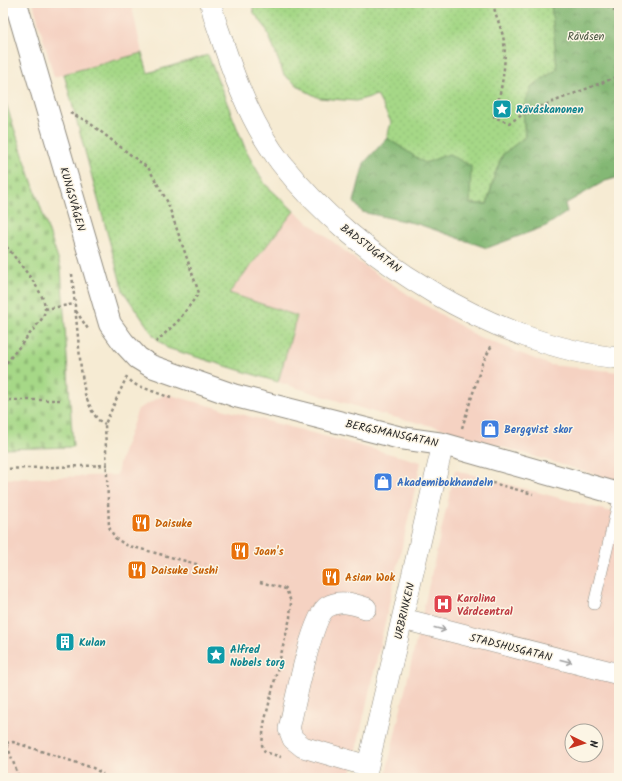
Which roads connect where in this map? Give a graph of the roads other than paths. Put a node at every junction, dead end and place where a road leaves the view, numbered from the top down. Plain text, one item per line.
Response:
1 (16, 3) edge
2 (211, 3) edge
3 (619, 358) edge
4 (165, 372) joint
5 (450, 446) junction
6 (619, 494) edge
7 (619, 499) edge
8 (594, 604) dead end
9 (366, 608) dead end
10 (402, 619) junction
11 (619, 674) edge
12 (366, 772) edge

1 - 4 street, KUNGSVÄGEN
2 - 3 street, BADSTUGATAN
4 - 5 street, BERGSMANSGATAN
5 - 6 street, BERGSMANSGATAN
5 - 10 street, URBRINKEN
7 - 8 lane
9 - 12 street
10 -> 11 street, STADSHUSGATAN
10 - 12 street, URBRINKEN

